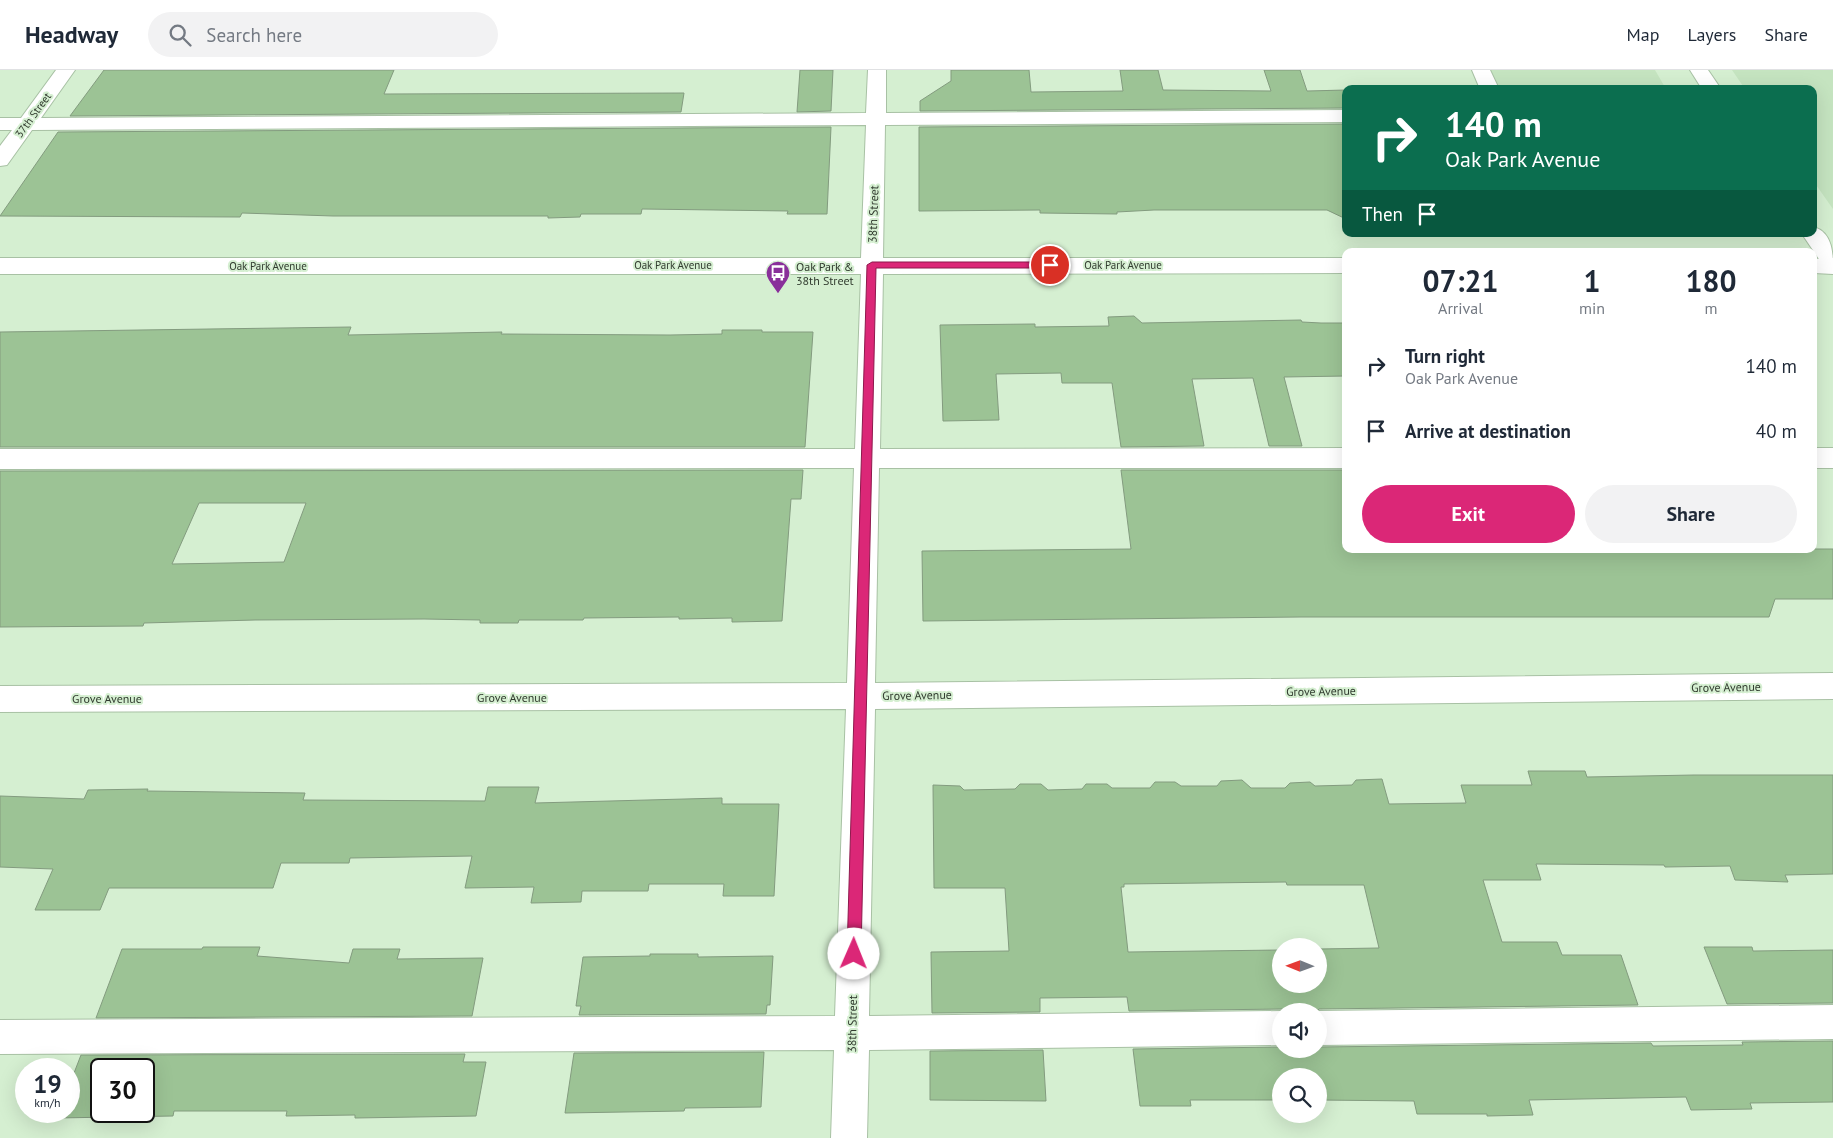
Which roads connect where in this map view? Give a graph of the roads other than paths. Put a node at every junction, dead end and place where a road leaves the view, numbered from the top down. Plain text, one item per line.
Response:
1 (66, 70) edge
2 (877, 70) edge
3 (1481, 70) edge
4 (1700, 70) edge
5 (1488, 85) edge
6 (1709, 85) edge
7 (1342, 116) edge
8 (876, 118) junction
9 (0, 124) edge
10 (26, 124) junction
11 (0, 160) edge
12 (1815, 237) edge
13 (1833, 264) edge
14 (872, 265) junction
15 (0, 266) edge
16 (1342, 266) edge
17 (1817, 266) edge
18 (1342, 458) edge
19 (1817, 458) edge
20 (1833, 458) edge
21 (0, 459) edge
22 (866, 459) junction
23 (1833, 686) edge
24 (860, 696) junction
25 (0, 699) edge
26 (1833, 1022) edge
27 (1272, 1028) edge
28 (1327, 1028) edge
29 (852, 1033) junction
30 (0, 1037) edge
31 (849, 1138) edge

1 - 10 street, 37th Street
2 - 8 street, 38th Street
3 - 5 street
4 - 6 street
7 - 8 street
8 - 10 street
8 - 14 street, 38th Street
9 - 10 street
10 - 11 street, 37th Street
12 - 13 street
13 - 17 street
14 - 15 street, Oak Park Avenue
14 - 16 street, Oak Park Avenue
14 - 22 street, 38th Street
18 - 22 street
19 - 20 street
21 - 22 street
22 - 24 street, 38th Street
23 - 24 street, Grove Avenue
24 - 25 street, Grove Avenue
24 - 29 street, 38th Street
26 - 28 street
27 - 29 street
29 - 30 street
29 - 31 street, 38th Street

